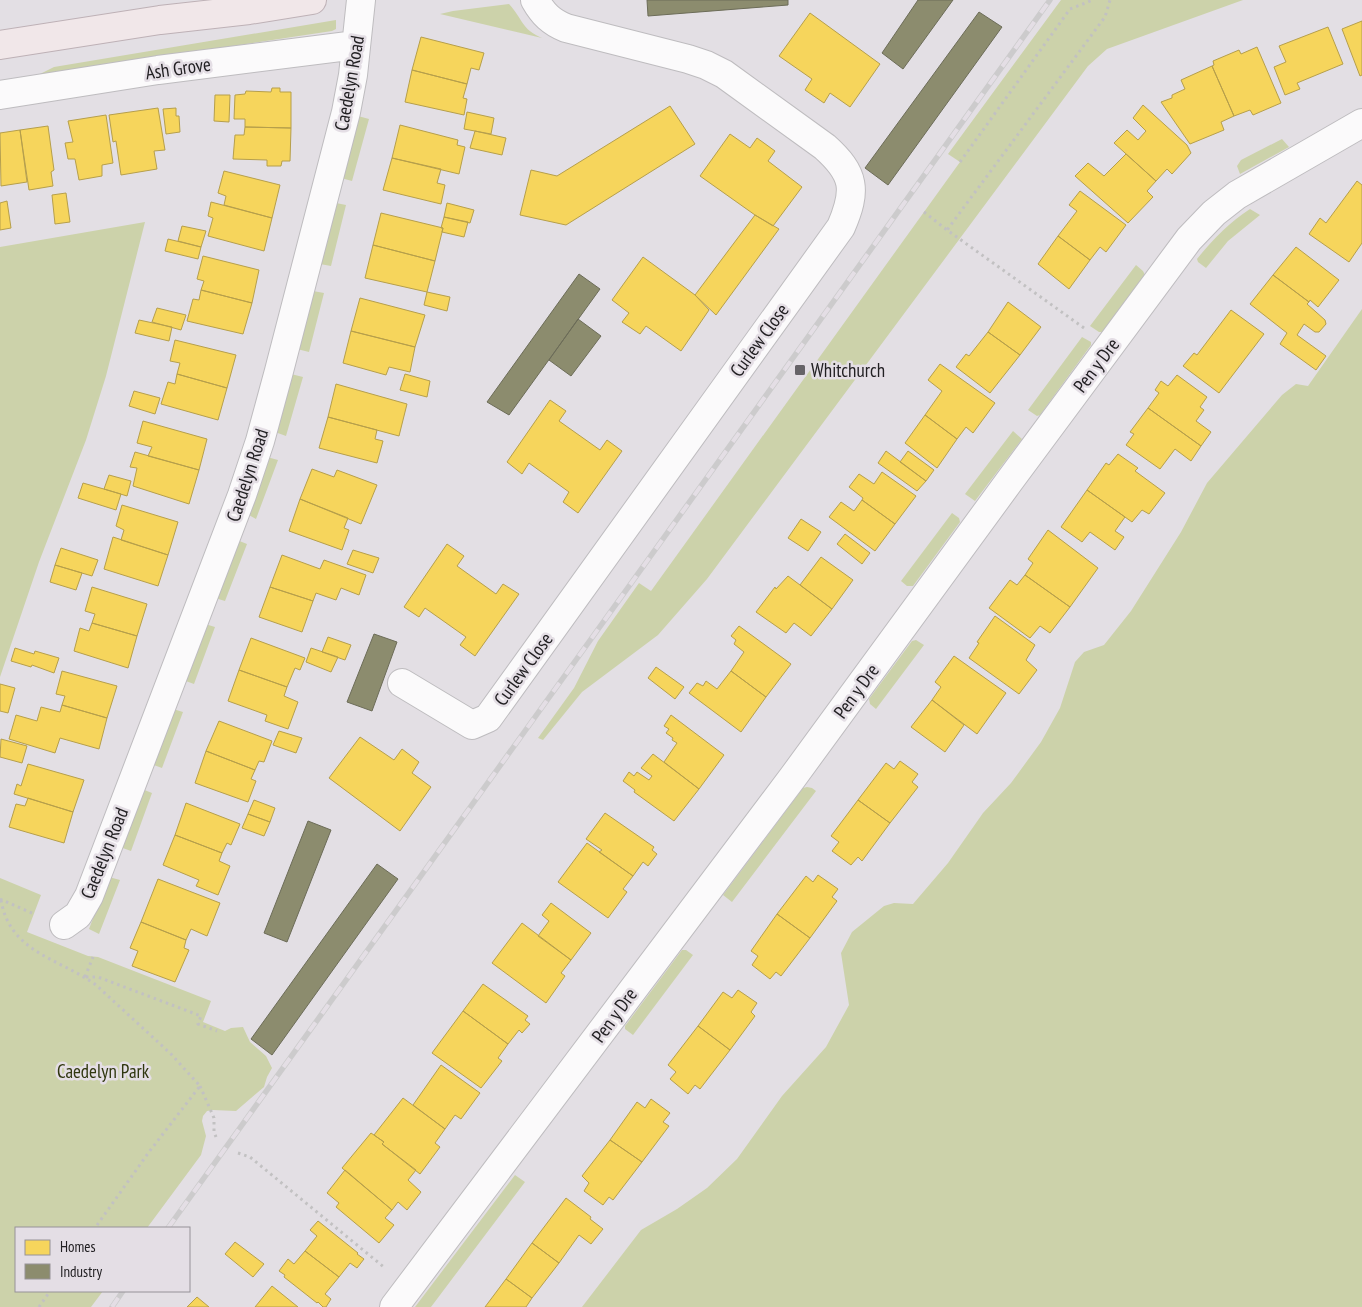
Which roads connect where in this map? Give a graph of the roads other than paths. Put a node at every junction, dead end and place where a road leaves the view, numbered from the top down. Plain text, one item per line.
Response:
1 (312, 0) edge
2 (361, 0) edge
3 (535, 0) edge
4 (0, 44) edge
5 (356, 45) junction
6 (0, 95) edge
7 (1362, 123) edge
8 (402, 683) dead end
9 (64, 925) dead end
10 (394, 1307) edge

1 - 4 highway
2 - 5 street, Caedelyn Road
3 - 8 street, Curlew Close
5 - 6 street, Ash Grove
5 - 9 street, Caedelyn Road
7 - 10 street, Pen y Dre

